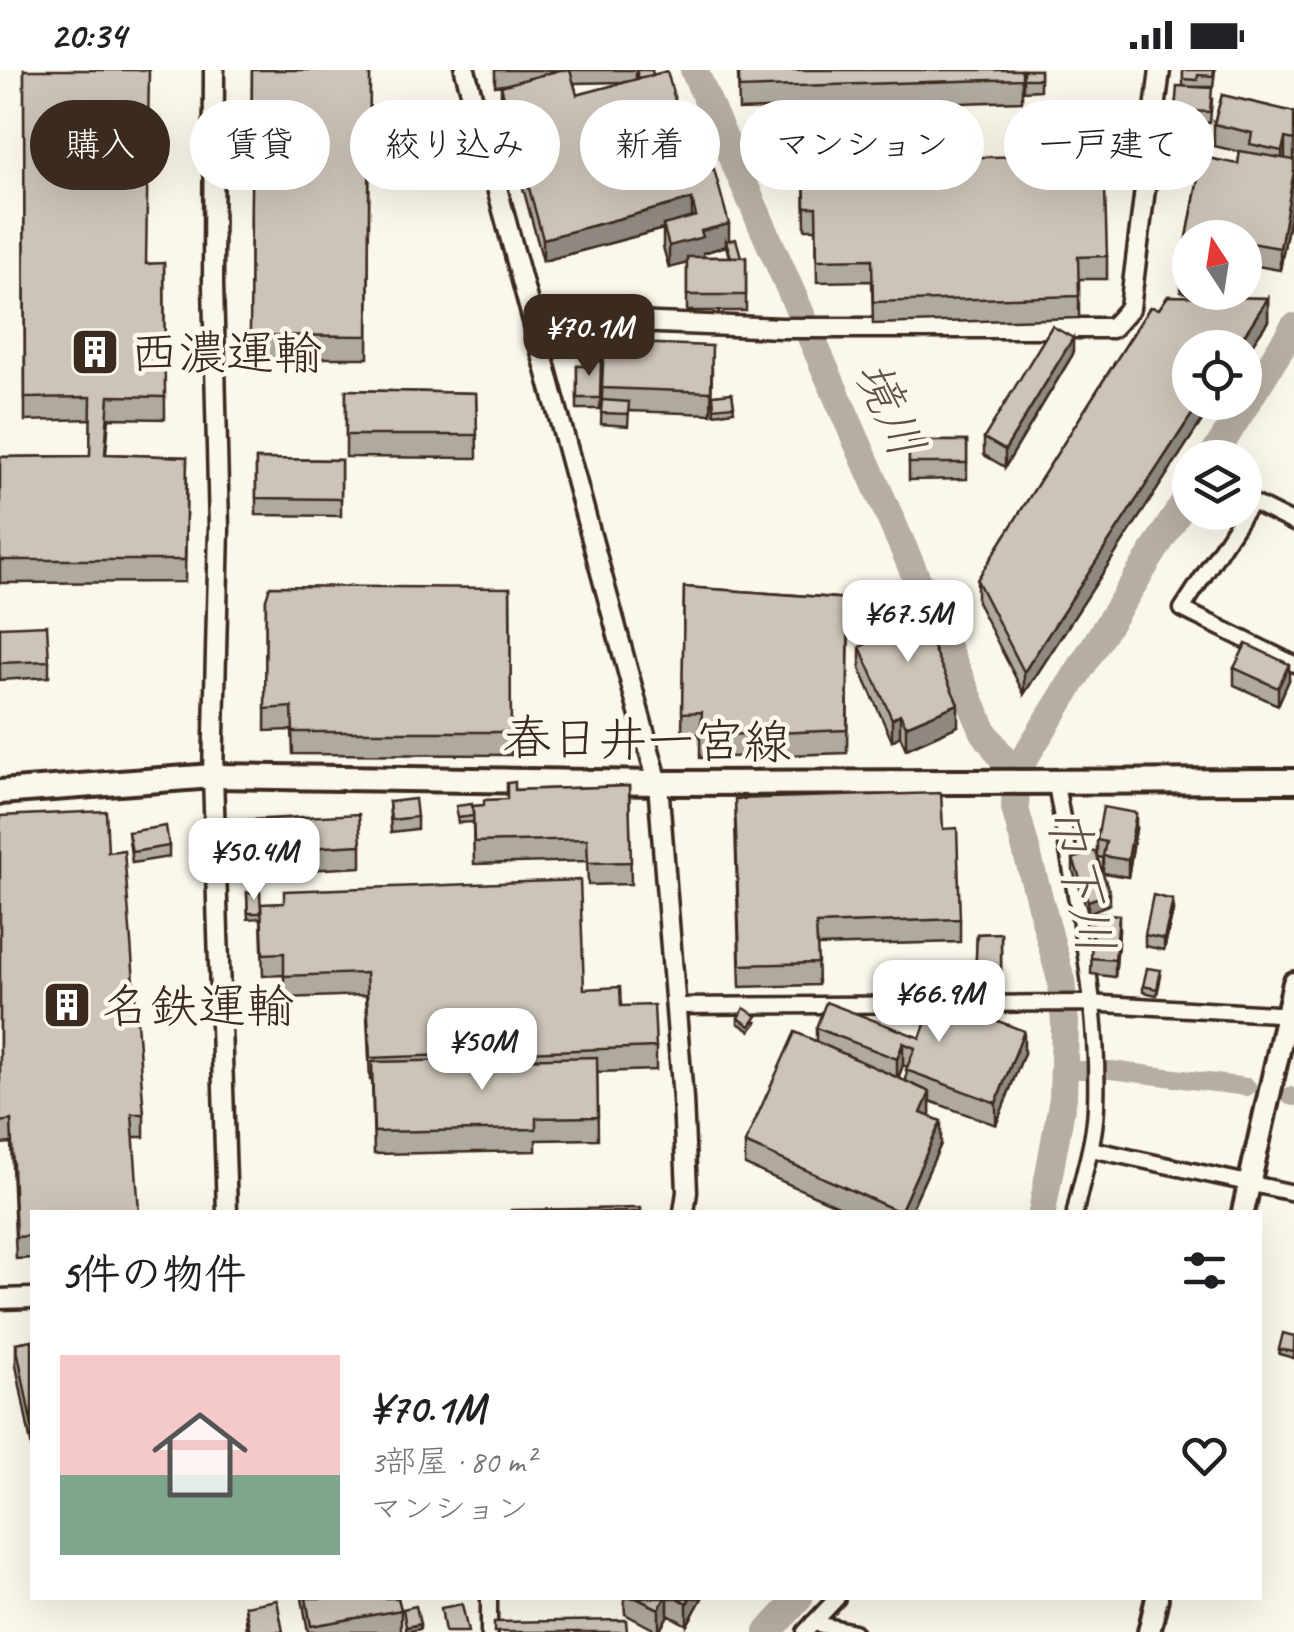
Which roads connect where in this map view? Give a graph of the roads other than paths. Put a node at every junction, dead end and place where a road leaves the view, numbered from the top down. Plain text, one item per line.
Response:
1 (214, 70) edge
2 (465, 70) edge
3 (1160, 70) edge
4 (534, 318) junction
5 (1262, 507) edge
6 (1294, 523) edge
7 (1233, 530) edge
8 (1294, 664) edge
9 (212, 776) junction
10 (1294, 781) edge
11 (658, 782) junction
12 (1050, 784) junction
13 (0, 792) edge
14 (1294, 983) edge
15 (1090, 1003) junction
16 (677, 1006) junction
17 (1290, 1014) edge
18 (1090, 1149) junction
19 (1250, 1184) junction
20 (1294, 1193) edge
21 (227, 1210) edge
22 (684, 1210) edge
23 (1075, 1210) edge
24 (1244, 1210) edge
25 (30, 1298) edge
26 (0, 1299) edge
27 (489, 1600) edge
28 (835, 1600) edge
29 (1156, 1600) edge
30 (809, 1627) edge
31 (830, 1630) edge
32 (490, 1632) edge
33 (854, 1632) edge
34 (1149, 1632) edge

1 - 9 street
2 - 4 street
3 - 4 street
4 - 11 street
5 - 6 street
7 - 8 street
9 - 11 main road, 春日井一宮線
9 - 13 main road, 春日井一宮線
9 - 21 street
10 - 12 main road, 春日井一宮線
11 - 12 main road, 春日井一宮線
11 - 16 street
12 - 15 street
14 - 17 main road
15 - 16 street
15 - 17 street
15 - 18 street
16 - 22 street
17 - 19 main road
18 - 19 street
18 - 23 street
19 - 20 street
19 - 24 main road
25 - 26 street
27 - 32 street
28 - 30 street
29 - 34 main road
30 - 31 street
31 - 33 street

